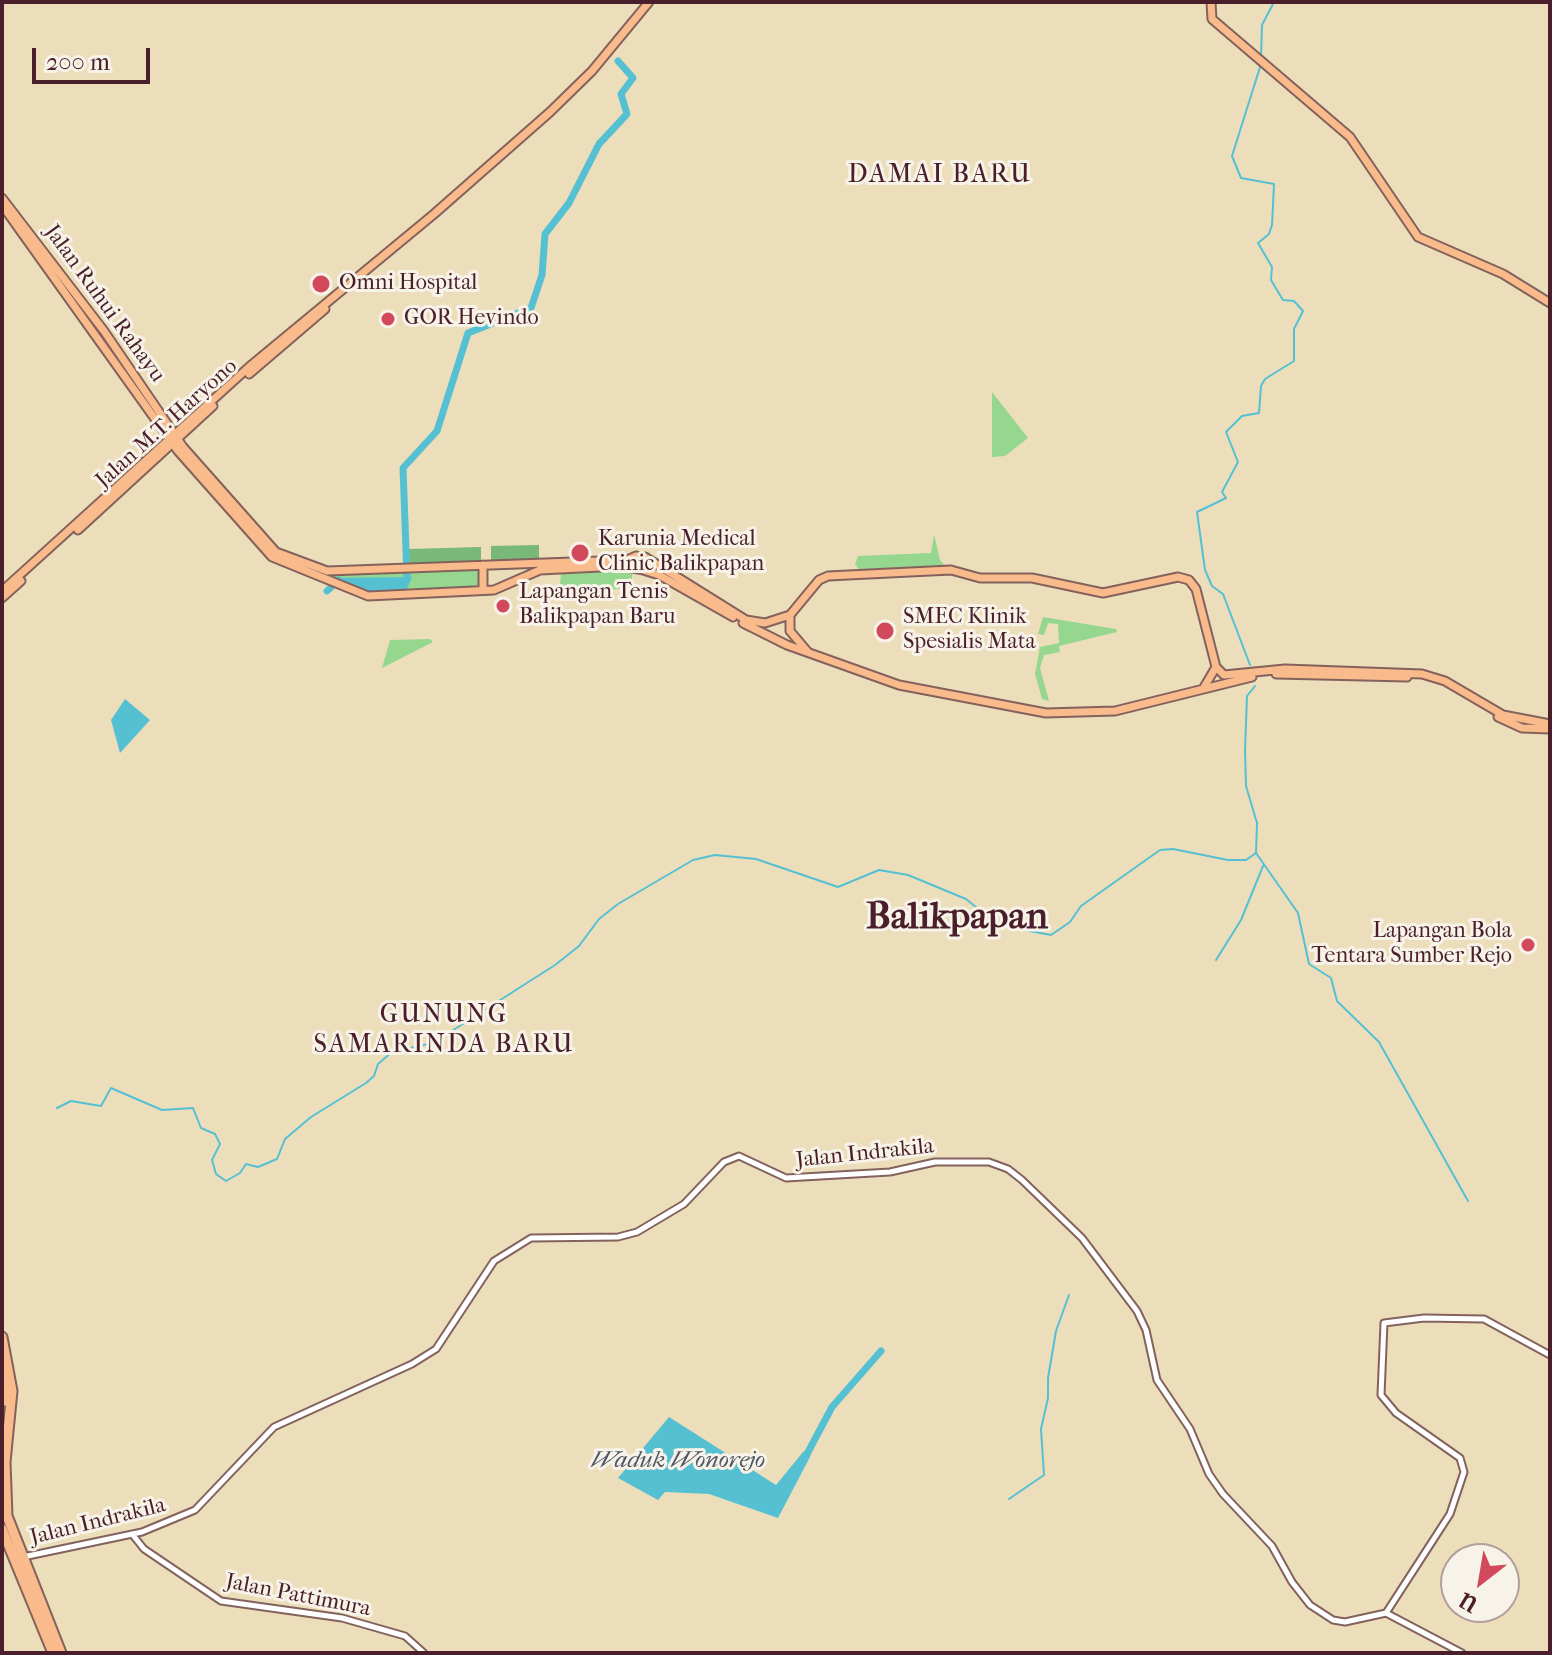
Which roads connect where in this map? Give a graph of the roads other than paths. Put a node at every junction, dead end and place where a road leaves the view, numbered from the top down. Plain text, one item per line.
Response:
1 (646, 2) edge
2 (1211, 2) edge
3 (2, 198) edge
4 (2, 205) edge
5 (25, 231) junction
6 (1550, 303) edge
7 (173, 438) junction
8 (640, 557) junction
9 (41, 559) junction
10 (483, 565) junction
11 (639, 570) junction
12 (483, 590) junction
13 (2, 591) edge
14 (2, 598) edge
15 (790, 615) junction
16 (808, 653) junction
17 (1218, 670) junction
18 (1250, 674) junction
19 (1203, 689) junction
20 (1550, 727) edge
21 (2, 1337) edge
22 (1550, 1355) edge
23 (2, 1361) edge
24 (3, 1434) edge
25 (2, 1442) edge
26 (2, 1529) edge
27 (132, 1534) junction
28 (18, 1558) junction
29 (1386, 1613) junction
30 (53, 1653) edge
31 (61, 1653) edge
32 (424, 1653) edge
33 (1462, 1653) edge

1 - 7 main road, Jalan M.T. Haryono
2 - 6 main road
3 - 5 main road, Jalan Ruhui Rahayu
4 - 5 main road, Jalan Ruhui Rahayu
5 - 7 main road, Jalan Ruhui Rahayu
5 - 7 main road, Jalan Ruhui Rahayu
7 - 9 main road, Jalan M.T. Haryono
7 - 10 main road
7 - 12 main road
8 - 10 main road
8 - 11 main road
8 - 11 main road
8 - 15 main road
9 - 13 main road, Jalan M.T. Haryono
9 - 14 main road, Jalan M.T. Haryono
10 - 12 main road
11 - 12 main road
11 - 16 main road
15 - 16 main road
15 - 17 main road
16 - 19 main road
17 - 18 main road
17 - 19 main road
18 - 19 main road
18 - 20 main road
21 - 28 highway
22 - 29 street
23 - 24 highway
24 - 25 highway
26 - 28 highway
27 - 28 street, Jalan Indrakila
27 - 29 street, Jalan Indrakila
27 - 32 street, Jalan Pattimura
28 - 30 highway
28 - 31 highway
29 - 33 street

